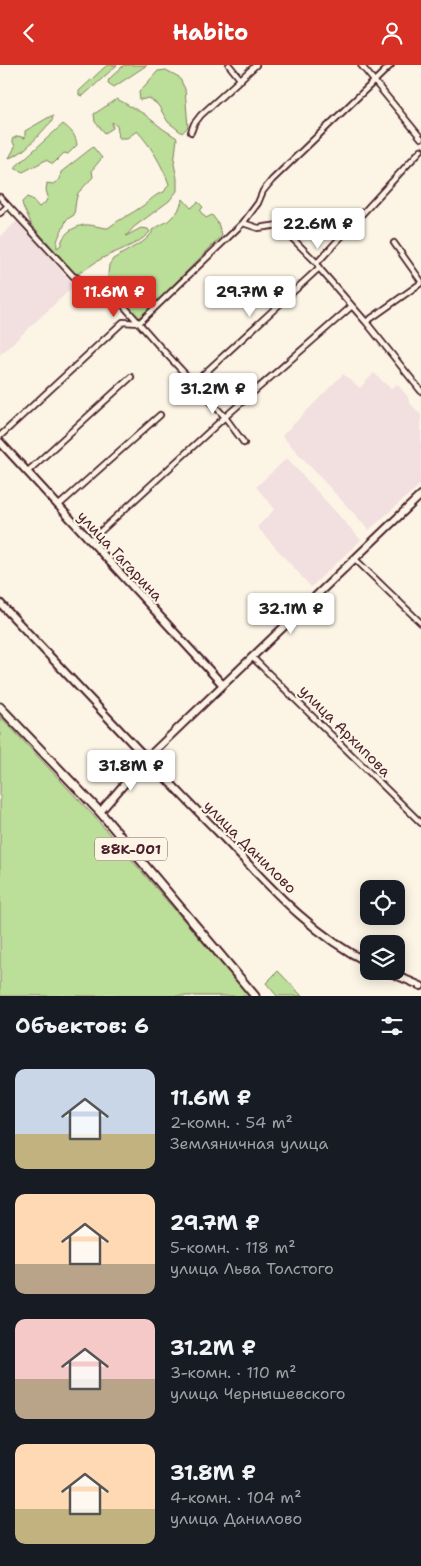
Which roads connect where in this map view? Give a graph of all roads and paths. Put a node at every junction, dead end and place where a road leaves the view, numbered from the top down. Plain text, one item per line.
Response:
1 (229, 65) edge
2 (256, 65) edge
3 (361, 65) edge
4 (391, 65) edge
5 (241, 80) junction
6 (375, 81) junction
7 (191, 132) dead end
8 (421, 138) edge
9 (421, 150) edge
10 (0, 197) edge
11 (8, 206) junction
12 (0, 213) edge
13 (243, 223) junction
14 (394, 243) dead end
15 (318, 265) junction
16 (421, 282) edge
17 (352, 307) junction
18 (366, 322) junction
19 (139, 323) junction
20 (131, 377) dead end
21 (194, 383) junction
22 (421, 391) edge
23 (160, 415) dead end
24 (225, 417) junction
25 (0, 436) edge
26 (0, 443) edge
27 (244, 443) dead end
28 (27, 472) junction
29 (421, 495) edge
30 (58, 506) junction
31 (90, 541) junction
32 (355, 559) junction
33 (0, 603) edge
34 (421, 623) edge
35 (252, 657) junction
36 (223, 685) junction
37 (0, 707) edge
38 (146, 759) junction
39 (100, 812) junction
40 (421, 823) edge
41 (360, 958) edge
42 (405, 979) edge
43 (421, 986) edge
44 (255, 996) edge

1 - 5 street
2 - 5 street
3 - 6 street
4 - 6 street
5 - 7 street
6 - 8 street
6 - 13 street
9 - 15 street
10 - 11 street
11 - 12 street
11 - 19 street
13 - 15 street
13 - 19 street
14 - 16 street
15 - 17 street
15 - 21 street
16 - 18 street
17 - 18 street
17 - 24 street
18 - 22 street
19 - 21 street
19 - 25 street
20 - 28 street
21 - 24 street
23 - 30 street
24 - 27 street
24 - 31 street
26 - 28 main road, улица Гагарина
28 - 30 main road, улица Гагарина
29 - 32 main road
30 - 31 main road, улица Гагарина
31 - 36 main road, улица Гагарина
32 - 34 street
32 - 35 main road
33 - 38 main road, улица Данилово
35 - 36 main road
35 - 40 street, улица Архипова
36 - 38 main road
37 - 39 main road, 88К-001
38 - 39 main road
38 - 41 main road, улица Данилово
39 - 44 main road, 88К-001
42 - 43 main road

